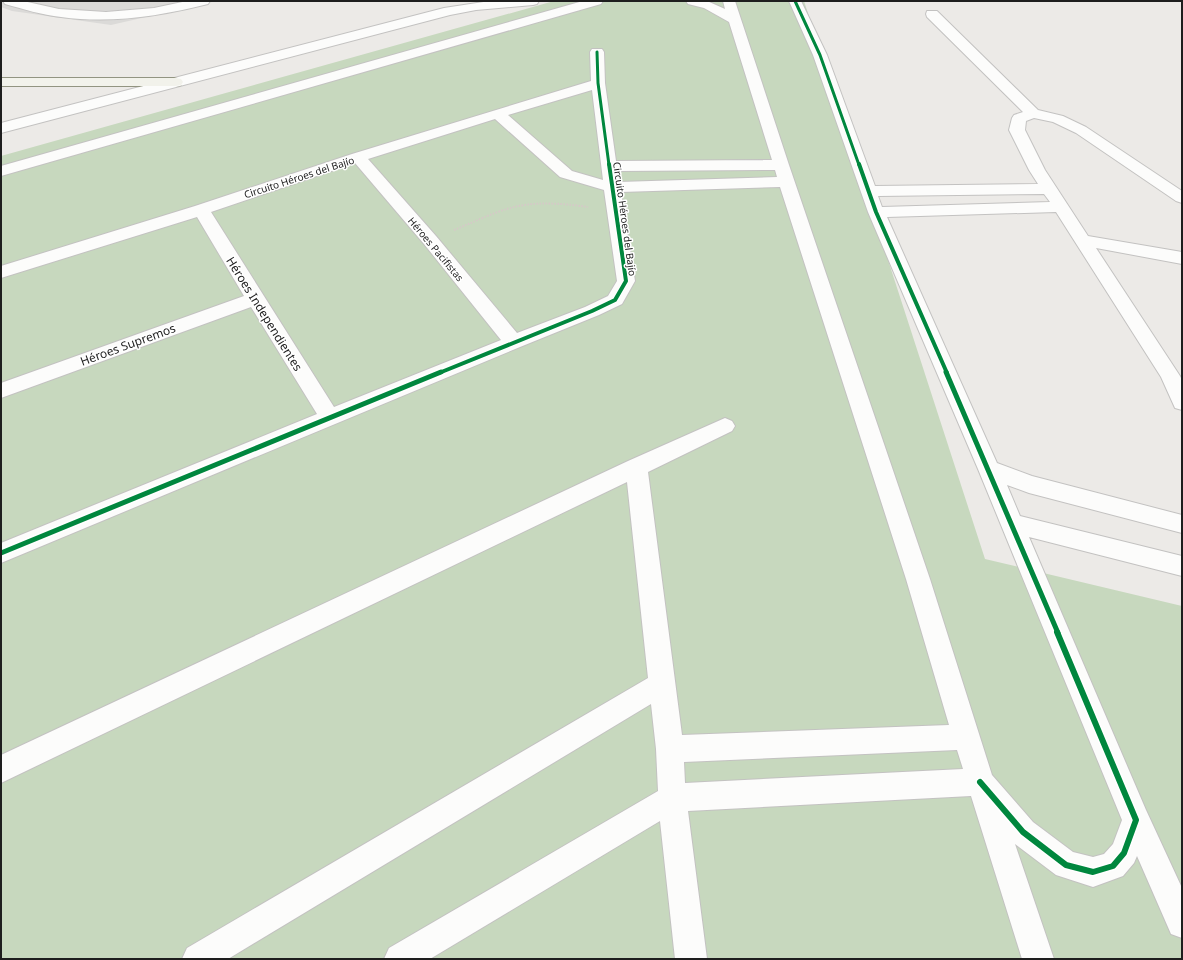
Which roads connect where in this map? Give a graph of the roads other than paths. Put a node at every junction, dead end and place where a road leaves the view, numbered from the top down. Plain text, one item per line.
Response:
1 (9, 1) edge
2 (204, 1) edge
3 (533, 1) edge
4 (597, 1) edge
5 (692, 1) edge
6 (729, 1) edge
7 (795, 1) edge
8 (932, 14) dead end
9 (735, 20) junction
10 (597, 52) dead end
11 (1, 82) edge
12 (176, 82) junction
13 (598, 83) junction
14 (1033, 113) junction
15 (498, 114) junction
16 (1, 128) edge
17 (358, 157) junction
18 (609, 166) junction
19 (1, 171) edge
20 (784, 174) junction
21 (612, 186) junction
22 (1049, 189) junction
23 (868, 191) junction
24 (1182, 198) edge
25 (1061, 206) junction
26 (201, 210) junction
27 (876, 212) junction
28 (1083, 240) junction
29 (1182, 258) edge
30 (1, 272) edge
31 (255, 300) junction
32 (513, 342) junction
33 (1176, 377) edge
34 (1, 391) edge
35 (1182, 403) edge
36 (328, 417) junction
37 (725, 426) dead end
38 (636, 468) junction
39 (989, 469) junction
40 (1012, 524) junction
41 (1182, 524) edge
42 (1, 553) edge
43 (1182, 566) edge
44 (662, 683) junction
45 (966, 737) junction
46 (670, 749) junction
47 (1, 769) edge
48 (980, 782) junction
49 (672, 798) junction
50 (1136, 820) junction
51 (1182, 923) edge
52 (198, 959) edge
53 (400, 959) edge
54 (691, 959) edge
55 (1038, 959) edge

1 - 2 street
3 - 12 street
4 - 19 street
5 - 9 street
6 - 9 street
7 - 23 street
8 - 14 street
9 - 20 street
10 - 13 street, Circuito Héroes del Bajío
11 - 12 street
12 - 16 street
13 - 15 street, Circuito Héroes del Bajío
13 - 18 street, Circuito Héroes del Bajío
14 - 22 street
14 - 24 street
15 - 17 street, Circuito Héroes del Bajío
15 - 21 street
17 - 26 street, Circuito Héroes del Bajío
17 - 32 street, Héroes Pacifistas
18 - 20 street
18 - 21 street, Circuito Héroes del Bajío
20 - 21 street
20 - 45 street
21 - 32 street, Circuito Héroes del Bajío
22 - 23 street
22 - 25 street
23 - 27 street
25 - 27 street
25 - 28 street
26 - 30 street, Circuito Héroes del Bajío
26 - 31 street, Héroes Independientes
27 - 39 street
28 - 29 street
28 - 33 street
31 - 34 street, Héroes Supremos
31 - 36 street, Héroes Independientes
32 - 36 street, Circuito Héroes del Bajío
33 - 35 street
36 - 42 street, Circuito Héroes del Bajío
37 - 38 street
38 - 44 street
38 - 47 street
39 - 40 street
39 - 41 street
40 - 43 street
40 - 50 street
44 - 46 street
44 - 52 street
45 - 46 street
45 - 48 street
46 - 49 street
48 - 49 street
48 - 50 street
48 - 55 street
49 - 53 street
49 - 54 street
50 - 51 street

